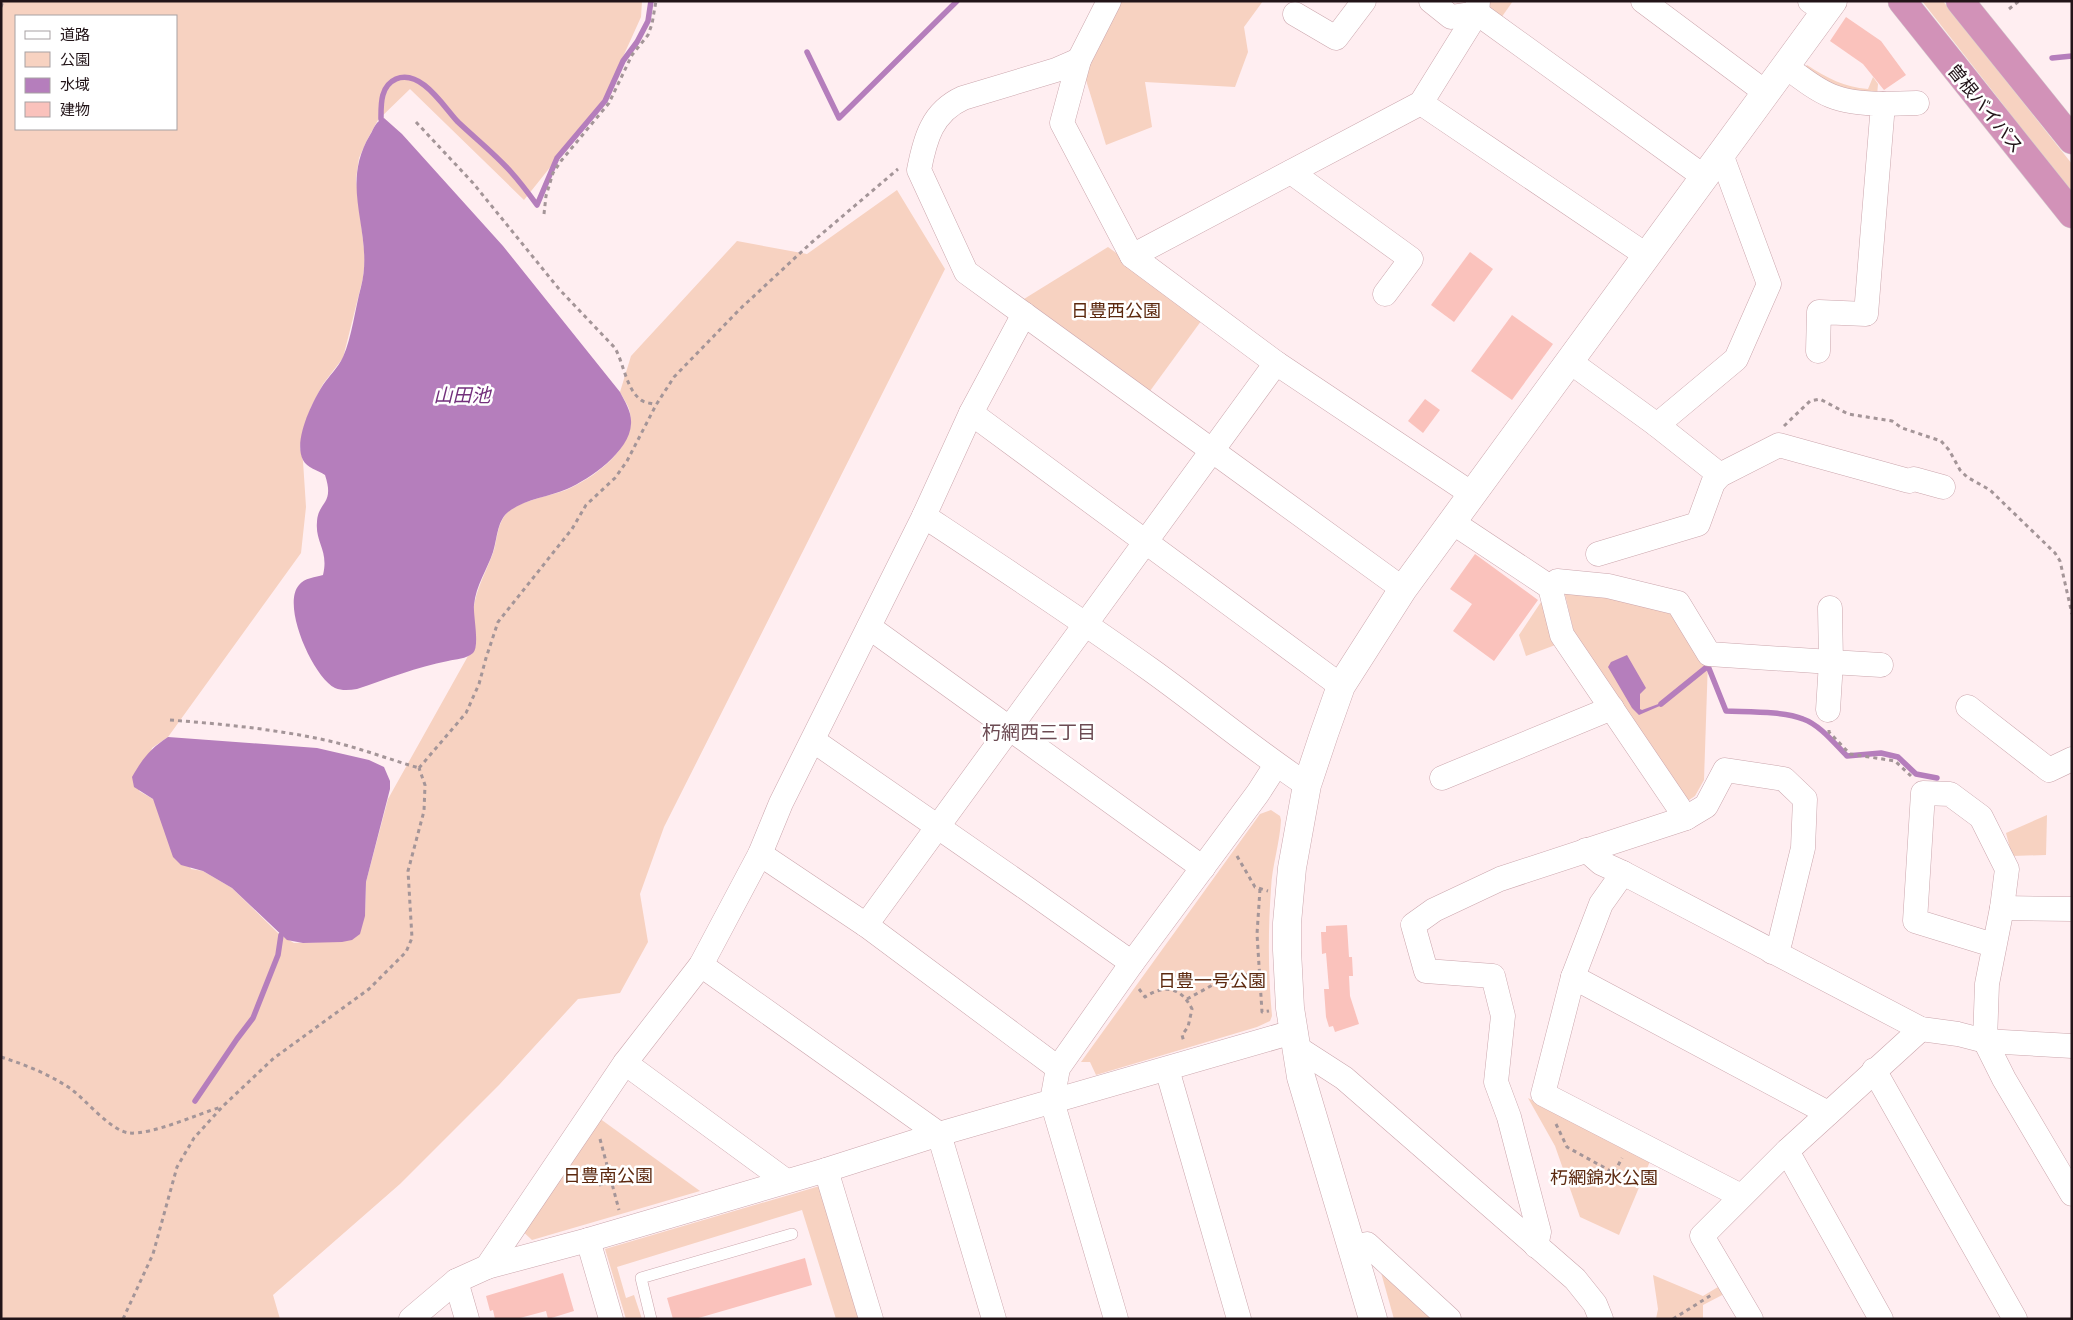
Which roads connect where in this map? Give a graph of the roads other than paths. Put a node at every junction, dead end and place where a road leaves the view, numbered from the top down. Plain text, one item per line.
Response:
1 (1109, 1) edge
2 (1364, 1) edge
3 (1431, 1) edge
4 (1643, 1) edge
5 (1902, 1) edge
6 (1960, 1) edge
7 (1823, 5) edge
8 (1477, 7) edge
9 (1295, 14) dead end
10 (1079, 60) junction
11 (1785, 66) junction
12 (1765, 92) junction
13 (1421, 103) junction
14 (1917, 103) dead end
15 (1883, 104) junction
16 (2072, 140) edge
17 (1721, 154) junction
18 (1291, 172) junction
19 (1703, 176) junction
20 (2072, 214) edge
21 (1646, 255) junction
22 (1132, 256) junction
23 (1386, 294) dead end
24 (1024, 314) junction
25 (1818, 350) dead end
26 (1569, 361) junction
27 (1276, 363) junction
28 (971, 413) junction
29 (1657, 425) junction
30 (1211, 451) junction
31 (1720, 475) junction
32 (1943, 487) dead end
33 (1472, 494) junction
34 (924, 516) junction
35 (1452, 522) junction
36 (1144, 542) junction
37 (1598, 554) dead end
38 (1550, 586) junction
39 (1402, 589) junction
40 (1830, 608) dead end
41 (1086, 623) junction
42 (869, 627) junction
43 (1831, 662) junction
44 (1881, 665) dead end
45 (1341, 686) junction
46 (1968, 707) dead end
47 (1612, 708) junction
48 (1828, 710) road end
49 (1010, 728) junction
50 (814, 741) junction
51 (2072, 759) edge
52 (1276, 764) junction
53 (1442, 778) dead end
54 (1307, 785) junction
55 (1686, 818) junction
56 (937, 827) junction
57 (1586, 850) junction
58 (760, 854) junction
59 (1203, 868) junction
60 (1623, 873) junction
61 (2002, 908) junction
62 (2072, 908) edge
63 (866, 925) junction
64 (1993, 945) junction
65 (1772, 952) junction
66 (701, 965) junction
67 (1128, 969) junction
68 (1573, 977) junction
69 (1921, 1029) junction
70 (1294, 1039) junction
71 (1985, 1041) junction
72 (2072, 1046) edge
73 (625, 1063) junction
74 (1058, 1068) junction
75 (1167, 1069) junction
76 (1874, 1070) junction
77 (1052, 1101) junction
78 (1828, 1113) junction
79 (939, 1134) junction
80 (1787, 1151) junction
81 (826, 1170) junction
82 (786, 1181) junction
83 (2072, 1194) edge
84 (1741, 1196) junction
85 (792, 1234) dead end
86 (588, 1240) junction
87 (1536, 1246) junction
88 (1352, 1248) junction
89 (488, 1267) junction
90 (456, 1281) junction
91 (411, 1319) edge
92 (467, 1319) edge
93 (611, 1319) edge
94 (651, 1319) edge
95 (871, 1319) edge
96 (994, 1319) edge
97 (1116, 1319) edge
98 (1239, 1319) edge
99 (1373, 1319) edge
100 (1448, 1319) edge
101 (1602, 1319) edge
102 (1751, 1319) edge
103 (1881, 1319) edge
104 (2015, 1319) edge

1 - 10 street
2 - 9 street
3 - 8 street
4 - 12 street
5 - 20 highway, 曽根バイパス
6 - 16 highway
7 - 11 street
8 - 13 street
8 - 19 street
10 - 22 street
10 - 24 street
11 - 12 street
11 - 15 street
12 - 17 street
13 - 18 street
13 - 21 street
14 - 15 street
15 - 25 street
17 - 19 street
17 - 29 street
18 - 22 street
18 - 23 street
19 - 21 street
21 - 26 street
22 - 27 street
24 - 28 street
24 - 30 street
26 - 29 street
26 - 33 street
27 - 30 street
27 - 33 street
28 - 34 street
28 - 36 street
29 - 31 street
30 - 36 street
30 - 39 street
31 - 32 street
31 - 37 street
33 - 35 street
34 - 41 street
34 - 42 street
35 - 38 street
35 - 39 street
36 - 41 street
36 - 45 street
38 - 43 street
38 - 47 street
39 - 45 street
40 - 43 street
41 - 49 street
41 - 52 street
42 - 49 street
42 - 50 street
43 - 44 street
43 - 48 street
45 - 54 street
46 - 51 street
47 - 53 street
47 - 55 street
49 - 56 street
49 - 59 street
50 - 56 street
50 - 58 street
52 - 54 street
52 - 59 street
54 - 70 street
55 - 57 street
55 - 65 street
56 - 63 street
56 - 67 street
57 - 60 street
57 - 87 street
58 - 63 street
58 - 66 street
59 - 67 street
60 - 65 street
60 - 68 street
61 - 62 street
61 - 64 street
61 - 64 street
63 - 74 street
64 - 71 street
65 - 69 street
66 - 73 street
66 - 79 street
67 - 74 street
68 - 78 street
68 - 84 street
69 - 71 street
69 - 76 street
70 - 75 street
70 - 87 street
70 - 88 street
71 - 72 street
71 - 83 street
73 - 82 street
73 - 89 street
74 - 77 street
75 - 77 street
75 - 98 street
76 - 78 street
76 - 104 street
77 - 79 street
77 - 97 street
78 - 80 street
79 - 81 street
79 - 96 street
80 - 84 street
80 - 103 street
81 - 82 street
81 - 95 street
82 - 86 street
84 - 102 street
85 - 94 lane
86 - 89 street
86 - 93 street
87 - 101 street
88 - 99 street
88 - 100 street
89 - 90 street
90 - 91 street
90 - 92 street

